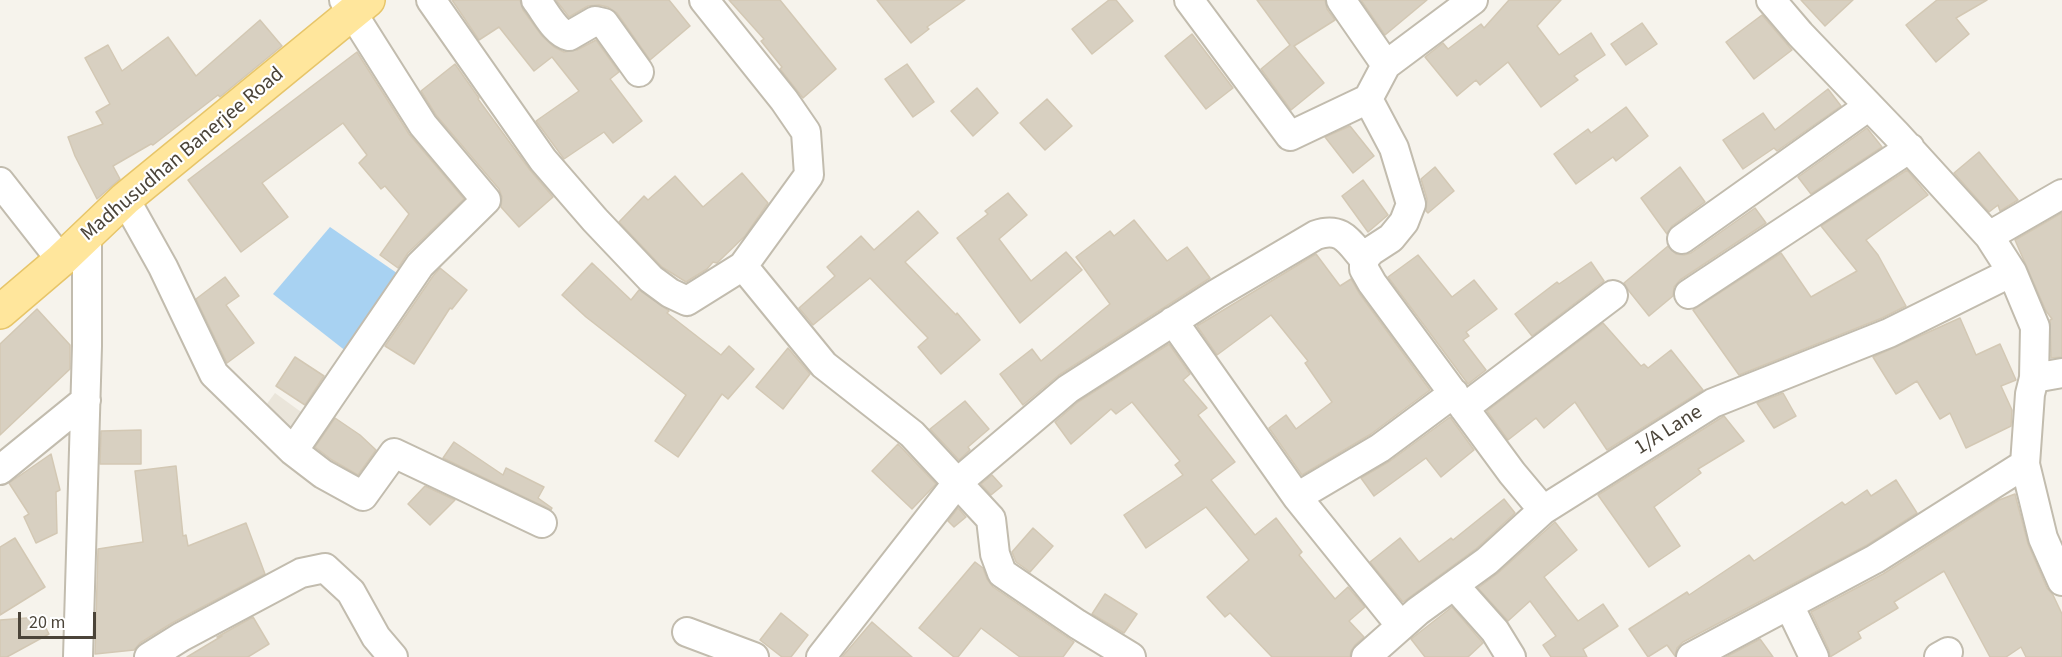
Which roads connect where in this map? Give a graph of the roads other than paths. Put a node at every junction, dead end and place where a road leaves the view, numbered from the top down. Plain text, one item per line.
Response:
1 (431, 0) edge
2 (537, 0) edge
3 (704, 0) edge
4 (1189, 0) edge
5 (1341, 0) edge
6 (1473, 0) edge
7 (355, 4) edge
8 (1787, 7) edge
9 (1386, 65) junction
10 (639, 72) dead end
11 (1368, 99) junction
12 (1869, 106) junction
13 (1910, 148) junction
14 (0, 182) edge
15 (2062, 194) edge
16 (125, 199) junction
17 (87, 235) junction
18 (1989, 236) junction
19 (1682, 239) dead end
20 (1364, 259) junction
21 (61, 260) junction
22 (743, 266) junction
23 (2012, 272) junction
24 (1689, 294) dead end
25 (1613, 295) dead end
26 (0, 312) edge
27 (1173, 321) junction
28 (2062, 373) edge
29 (2034, 378) junction
30 (86, 400) junction
31 (1459, 401) junction
32 (293, 452) junction
33 (2025, 464) junction
34 (0, 470) edge
35 (957, 483) junction
36 (1297, 497) junction
37 (1543, 510) junction
38 (542, 524) dead end
39 (2062, 581) edge
40 (1454, 585) junction
41 (1789, 605) junction
42 (1401, 626) junction
43 (687, 632) dead end
44 (78, 657) edge
45 (149, 657) edge
46 (393, 657) edge
47 (754, 657) edge
48 (821, 657) edge
49 (1131, 657) edge
50 (1366, 657) edge
51 (1511, 657) edge
52 (1691, 657) edge
53 (1814, 657) edge

1 - 22 street
2 - 10 street
3 - 22 street
4 - 11 street
5 - 9 street
6 - 9 street
7 - 16 main road, Madhusudhan Banerjee Road
7 - 32 street
8 - 12 street
9 - 11 street
11 - 20 street
12 - 13 street
12 - 19 street
13 - 18 street
13 - 24 street
14 - 21 street
15 - 18 street
16 - 17 main road, Madhusudhan Banerjee Road
16 - 32 street
17 - 21 main road, Madhusudhan Banerjee Road
17 - 30 street
18 - 23 street
20 - 27 street
20 - 31 street
21 - 26 main road, Madhusudhan Banerjee Road
22 - 35 street
23 - 29 street
23 - 37 street, 1/A Lane
25 - 31 street
27 - 35 street
27 - 36 street
28 - 29 street
29 - 33 street
30 - 34 street
30 - 44 street
31 - 36 street
31 - 37 street
32 - 38 street
33 - 39 street
33 - 41 street
35 - 48 street
35 - 49 street
36 - 42 street
37 - 40 street, 1/A Lane
40 - 42 street, 1/A Lane
40 - 51 street
41 - 52 street
41 - 53 street
42 - 50 street, 1/A Lane
43 - 47 street
45 - 46 street

